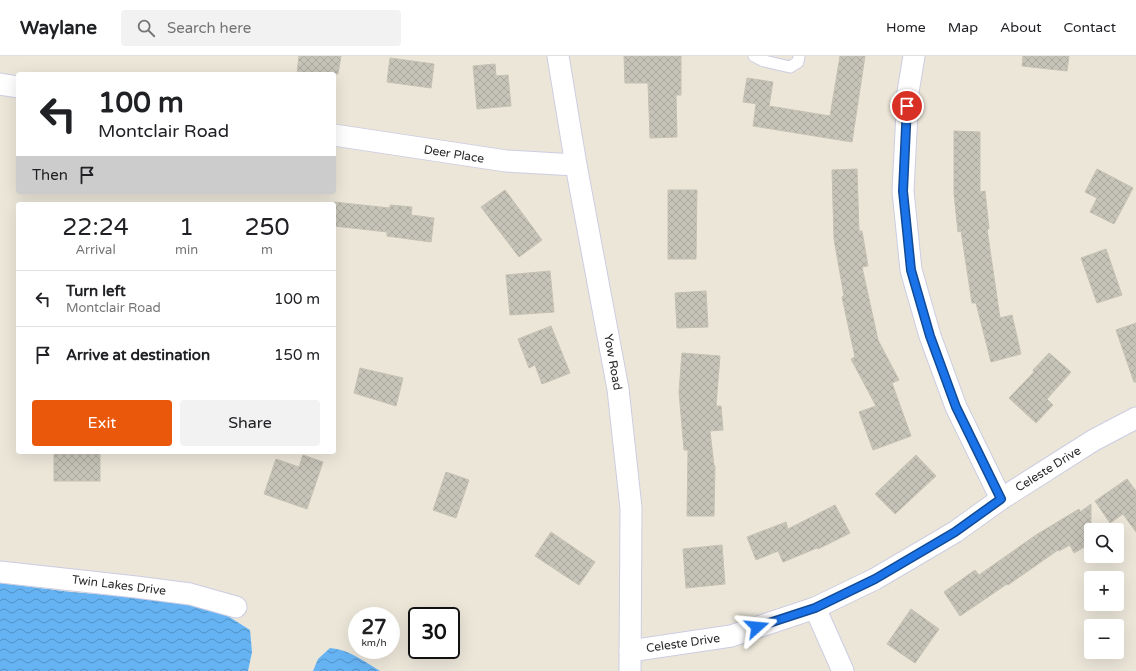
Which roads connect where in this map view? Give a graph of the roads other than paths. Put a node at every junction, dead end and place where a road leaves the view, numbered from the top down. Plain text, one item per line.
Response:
1 (558, 56) edge
2 (754, 56) edge
3 (799, 56) edge
4 (914, 56) edge
5 (0, 84) edge
6 (16, 87) edge
7 (336, 135) edge
8 (576, 164) junction
9 (1136, 418) edge
10 (1001, 499) junction
11 (0, 572) edge
12 (236, 607) dead end
13 (815, 608) junction
14 (630, 661) edge
15 (843, 671) edge

1 - 8 street, Yow Road
2 - 3 lane
4 - 10 street
5 - 6 street
7 - 8 street, Deer Place
8 - 14 street, Yow Road
9 - 10 street, Celeste Drive
10 - 13 street, Celeste Drive
11 - 12 street, Twin Lakes Drive
13 - 14 street, Celeste Drive
13 - 15 street

